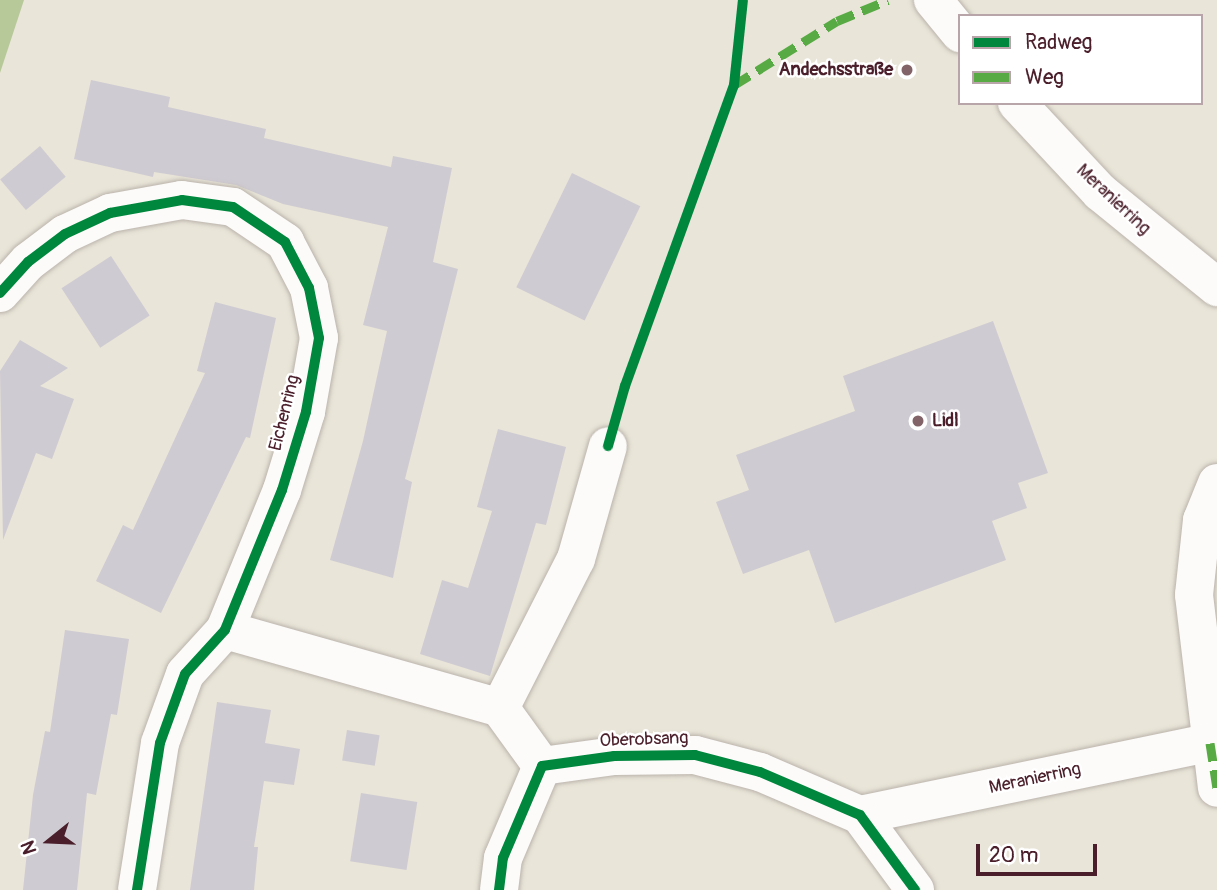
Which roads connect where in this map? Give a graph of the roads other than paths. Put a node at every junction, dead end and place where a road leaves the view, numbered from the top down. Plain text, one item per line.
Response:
1 (933, 0) edge
2 (958, 31) edge
3 (1019, 105) edge
4 (1217, 287) edge
5 (0, 292) edge
6 (608, 446) dead end
7 (1217, 483) edge
8 (225, 630) junction
9 (500, 708) junction
10 (1213, 742) edge
11 (542, 766) junction
12 (1217, 788) edge
13 (860, 815) junction
14 (137, 890) edge
15 (499, 890) edge
16 (915, 890) edge

1 - 2 street
3 - 4 street, Meranierring
5 - 8 street, Eichenring
6 - 9 street
7 - 10 street
8 - 9 street
8 - 14 street, Eichenring
9 - 11 street
10 - 12 street
10 - 13 street, Meranierring
11 - 13 street, Oberobsang
11 - 15 street
13 - 16 street

